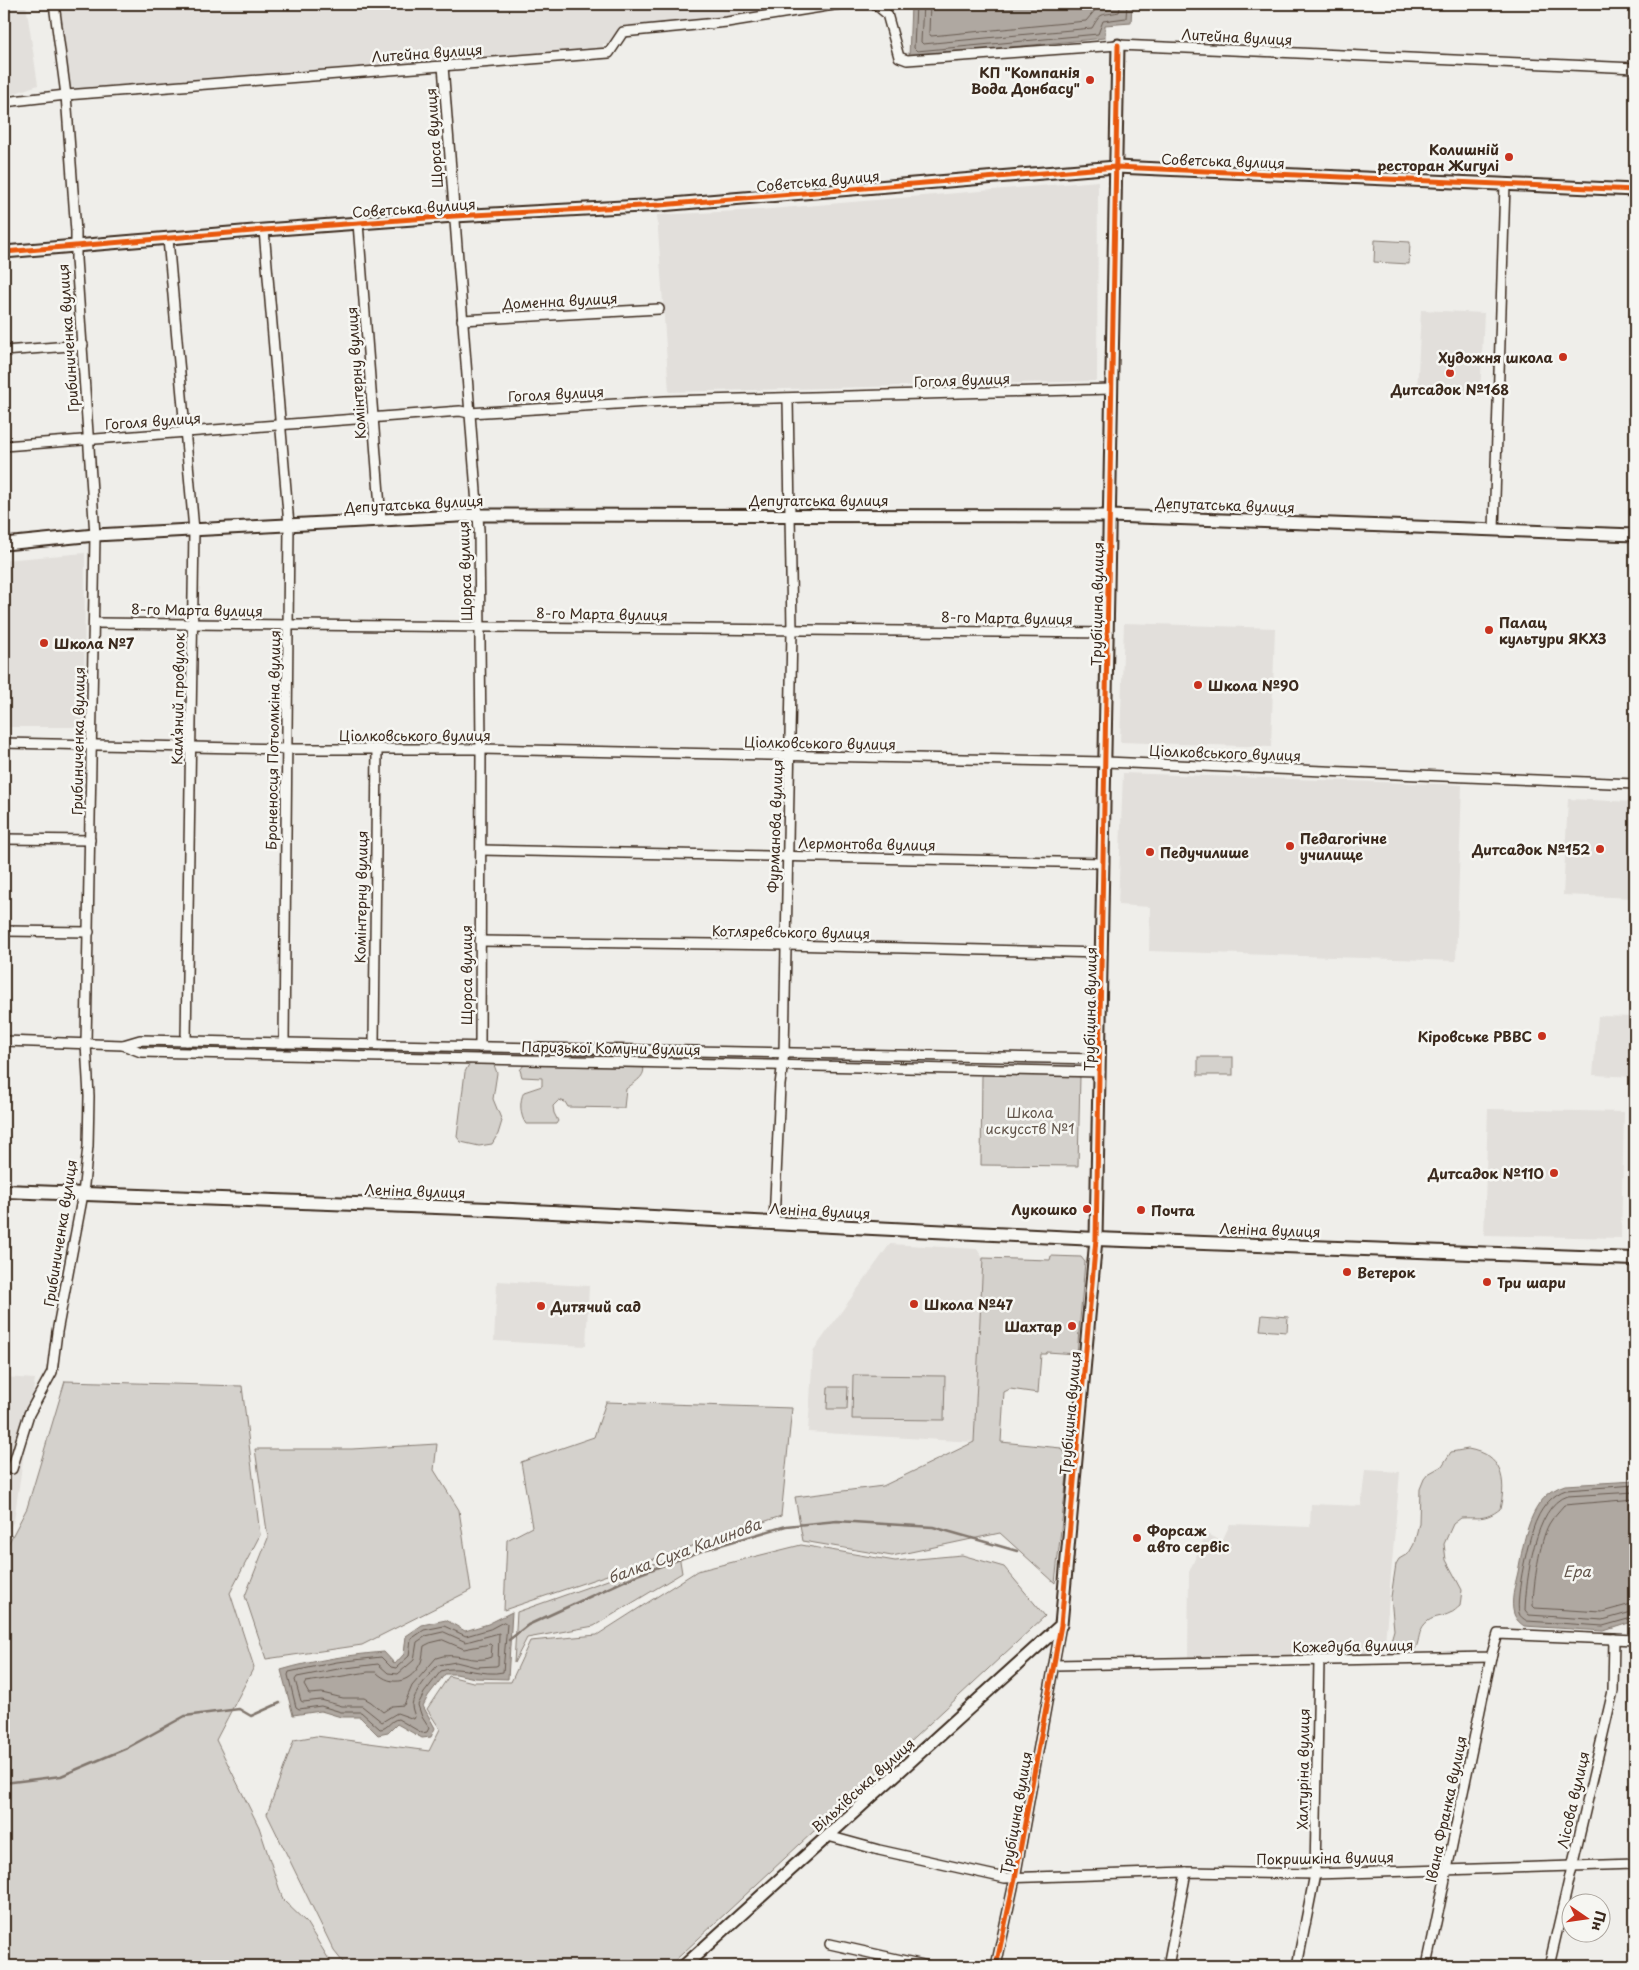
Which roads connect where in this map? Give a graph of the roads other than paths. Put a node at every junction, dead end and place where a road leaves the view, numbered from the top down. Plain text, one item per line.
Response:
1 (54, 4) edge
2 (840, 4) edge
3 (875, 4) edge
4 (1118, 45) junction
5 (443, 66) junction
6 (1635, 68) edge
7 (66, 95) junction
8 (4, 102) edge
9 (1116, 167) junction
10 (1505, 184) junction
11 (1635, 190) edge
12 (454, 216) junction
13 (358, 223) junction
14 (264, 230) junction
15 (168, 239) junction
16 (76, 246) junction
17 (4, 252) edge
18 (659, 309) dead end
19 (462, 320) junction
20 (83, 345) junction
21 (4, 351) edge
22 (1112, 390) junction
23 (788, 399) junction
24 (469, 413) junction
25 (373, 418) junction
26 (281, 425) junction
27 (186, 432) junction
28 (90, 439) junction
29 (4, 446) edge
30 (477, 515) junction
31 (791, 515) junction
32 (1110, 516) junction
33 (381, 520) junction
34 (289, 525) junction
35 (194, 530) junction
36 (1494, 530) junction
37 (95, 535) junction
38 (1635, 535) edge
39 (4, 544) edge
40 (95, 623) junction
41 (192, 624) junction
42 (288, 625) junction
43 (481, 626) junction
44 (792, 630) junction
45 (1108, 633) junction
46 (4, 743) edge
47 (91, 745) junction
48 (191, 747) junction
49 (286, 749) junction
50 (377, 749) junction
51 (481, 749) junction
52 (790, 756) junction
53 (1106, 762) junction
54 (1635, 784) edge
55 (4, 839) edge
56 (90, 840) junction
57 (481, 850) junction
58 (787, 855) junction
59 (1104, 863) junction
60 (4, 931) edge
61 (89, 932) junction
62 (480, 941) junction
63 (786, 945) junction
64 (1102, 953) junction
65 (4, 1041) edge
66 (186, 1041) junction
67 (284, 1043) junction
68 (86, 1044) junction
69 (374, 1044) junction
70 (123, 1045) junction
71 (480, 1047) junction
72 (784, 1053) junction
73 (1100, 1059) junction
74 (782, 1065) junction
75 (1100, 1072) junction
76 (4, 1190) edge
77 (83, 1194) junction
78 (774, 1224) junction
79 (1096, 1239) junction
80 (1635, 1260) edge
81 (12, 1469) dead end
82 (1061, 1625) junction
83 (1614, 1639) junction
84 (1635, 1640) edge
85 (1491, 1657) junction
86 (1319, 1660) junction
87 (1054, 1664) junction
88 (828, 1836) junction
89 (1635, 1864) edge
90 (1571, 1867) junction
91 (1448, 1869) junction
92 (1186, 1872) junction
93 (1315, 1874) junction
94 (1016, 1878) junction
95 (830, 1944) dead end
96 (684, 1966) edge
97 (928, 1966) edge
98 (996, 1966) edge
99 (1168, 1966) edge
100 (1297, 1966) edge
101 (1427, 1966) edge
102 (1549, 1966) edge

1 - 7 street, Грибиниченка вулиця
2 - 5 street, Литейна вулиця
3 - 4 street, Литейна вулиця
4 - 6 street, Литейна вулиця
4 - 9 street, Трубіцина вулиця
5 - 7 street, Литейна вулиця
5 - 12 street, Щорса вулиця
7 - 8 street, Литейна вулиця
7 - 16 street, Грибиниченка вулиця
9 - 10 street, Советська вулиця
9 - 12 street, Советська вулиця
9 - 22 street, Трубіцина вулиця
10 - 11 street, Советська вулиця
10 - 36 street
12 - 13 street, Советська вулиця
12 - 19 street, Щорса вулиця
13 - 14 street, Советська вулиця
13 - 25 street, Комінтерну вулиця
14 - 15 street, Советська вулиця
14 - 26 street, Броненосця Потьомкіна вулиця
15 - 16 street, Советська вулиця
15 - 27 street, Кам’яний провулок
16 - 17 street, Советська вулиця
16 - 20 street, Грибиниченка вулиця
18 - 19 street, Доменна вулиця
19 - 24 street, Щорса вулиця
20 - 21 street
20 - 28 street, Грибиниченка вулиця
22 - 23 street, Гоголя вулиця
22 - 32 street, Трубіцина вулиця
23 - 24 street, Гоголя вулиця
23 - 31 street, Фурманова вулиця
24 - 25 street, Гоголя вулиця
24 - 30 street, Щорса вулиця
25 - 26 street, Гоголя вулиця
25 - 33 street, Комінтерну вулиця
26 - 27 street, Гоголя вулиця
26 - 34 street, Броненосця Потьомкіна вулиця
27 - 28 street, Гоголя вулиця
27 - 35 street, Кам’яний провулок
28 - 29 street, Гоголя вулиця
28 - 37 street, Грибиниченка вулиця
30 - 31 street, Депутатська вулиця
30 - 33 street, Депутатська вулиця
30 - 43 street, Щорса вулиця
31 - 32 street, Депутатська вулиця
31 - 44 street, Фурманова вулиця
32 - 36 street, Депутатська вулиця
32 - 45 street, Трубіцина вулиця
33 - 34 street, Депутатська вулиця
34 - 35 street, Депутатська вулиця
34 - 42 street, Броненосця Потьомкіна вулиця
35 - 37 street, Депутатська вулиця
35 - 41 street, Кам’яний провулок
36 - 38 street, Депутатська вулиця
37 - 39 street, Депутатська вулиця
37 - 40 street, Грибиниченка вулиця
40 - 41 street, 8-го Марта вулиця
40 - 47 street, Грибиниченка вулиця
41 - 42 street, 8-го Марта вулиця
41 - 48 street, Кам’яний провулок
42 - 43 street, 8-го Марта вулиця
42 - 49 street, Броненосця Потьомкіна вулиця
43 - 44 street, 8-го Марта вулиця
43 - 51 street, Щорса вулиця
44 - 45 street, 8-го Марта вулиця
44 - 52 street, Фурманова вулиця
45 - 53 street, Трубіцина вулиця
46 - 47 street, Ціолковського вулиця
47 - 48 street, Ціолковського вулиця
47 - 56 street, Грибиниченка вулиця
48 - 49 street, Ціолковського вулиця
48 - 66 street, Кам’яний провулок
49 - 50 street, Ціолковського вулиця
49 - 67 street, Броненосця Потьомкіна вулиця
50 - 51 street, Ціолковського вулиця
50 - 69 street, Комінтерну вулиця
51 - 52 street, Ціолковського вулиця
51 - 57 street, Щорса вулиця
52 - 53 street, Ціолковського вулиця
52 - 58 street, Фурманова вулиця
53 - 54 street, Ціолковського вулиця
53 - 59 street, Трубіцина вулиця
55 - 56 street
56 - 61 street, Грибиниченка вулиця
57 - 58 street, Лермонтова вулиця
57 - 62 street, Щорса вулиця
58 - 59 street, Лермонтова вулиця
58 - 63 street, Фурманова вулиця
59 - 64 street, Трубіцина вулиця
60 - 61 street
61 - 68 street, Грибиниченка вулиця
62 - 63 street, Котляревського вулиця
62 - 71 street, Щорса вулиця
63 - 64 street, Котляревського вулиця
63 - 72 street, Фурманова вулиця
64 - 73 street, Трубіцина вулиця
65 - 68 street, Паризької Комуни вулиця
66 - 67 street, Паризької Комуни вулиця
66 - 70 street, Паризької Комуни вулиця
67 - 69 street, Паризької Комуни вулиця
68 - 70 street, Паризької Комуни вулиця
68 - 77 street, Грибиниченка вулиця
69 - 71 street, Паризької Комуни вулиця
70 - 74 street, Паризької Комуни вулиця
71 - 72 street, Паризької Комуни вулиця
72 - 73 street, Паризької Комуни вулиця
72 - 74 street, Фурманова вулиця
73 - 75 street, Трубіцина вулиця
74 - 75 street, Паризької Комуни вулиця
74 - 78 street, Фурманова вулиця
75 - 79 street, Трубіцина вулиця
76 - 77 main road, Леніна вулиця
77 - 78 main road, Леніна вулиця
77 - 81 street, Грибиниченка вулиця
78 - 79 main road, Леніна вулиця
79 - 80 main road, Леніна вулиця
79 - 82 street, Трубіцина вулиця
82 - 87 street, Трубіцина вулиця
82 - 88 street, Вільхівська вулиця
83 - 84 street
83 - 85 street
83 - 90 street, Лісова вулиця
85 - 86 street, Кожедуба вулиця
85 - 91 street, Івана Франка вулиця
86 - 87 street, Кожедуба вулиця
86 - 93 street, Халтуріна вулиця
87 - 94 street, Трубіцина вулиця
88 - 94 street, Покришкіна вулиця
88 - 96 street, Вільхівська вулиця
89 - 90 street, Покришкіна вулиця
90 - 91 street, Покришкіна вулиця
90 - 102 street, Лісова вулиця
91 - 93 street, Покришкіна вулиця
91 - 101 street, Івана Франка вулиця
92 - 93 street, Покришкіна вулиця
92 - 94 street, Покришкіна вулиця
92 - 99 street
93 - 100 street, Халтуріна вулиця
94 - 98 street, Трубіцина вулиця
95 - 97 street

